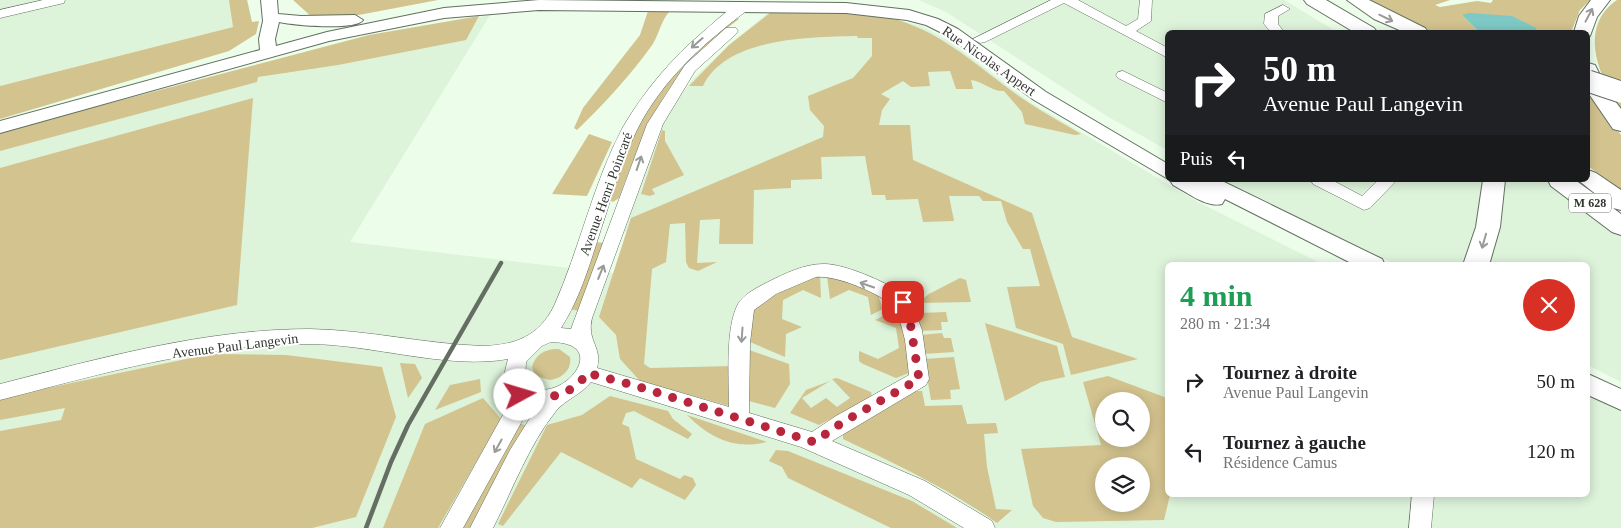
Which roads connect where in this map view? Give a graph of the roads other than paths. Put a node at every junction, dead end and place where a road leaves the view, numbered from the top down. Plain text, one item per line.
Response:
1 (59, 0) edge
2 (271, 0) edge
3 (813, 0) edge
4 (882, 0) edge
5 (904, 0) edge
6 (1061, 0) edge
7 (1068, 0) edge
8 (1146, 0) edge
9 (1313, 0) edge
10 (1334, 0) edge
11 (1356, 0) edge
12 (1601, 0) edge
13 (505, 2) edge
14 (760, 2) edge
15 (667, 3) edge
16 (1290, 5) edge
17 (920, 9) junction
18 (0, 14) edge
19 (281, 18) junction
20 (368, 19) junction
21 (1276, 30) edge
22 (1343, 30) edge
23 (1364, 30) edge
24 (1375, 30) edge
25 (1414, 30) edge
26 (1584, 30) edge
27 (1126, 31) junction
28 (973, 34) junction
29 (289, 43) junction
30 (269, 48) junction
31 (1165, 52) edge
32 (1590, 74) edge
33 (1123, 75) dead end
34 (1590, 81) edge
35 (1621, 92) edge
36 (1165, 97) edge
37 (0, 121) edge
38 (1621, 124) edge
39 (0, 127) edge
40 (1165, 158) edge
41 (1165, 171) edge
42 (1590, 179) edge
43 (1184, 182) edge
44 (1208, 182) edge
45 (1324, 182) edge
46 (1387, 182) edge
47 (1494, 182) edge
48 (1562, 182) edge
49 (1621, 202) edge
50 (1621, 226) edge
51 (1343, 262) edge
52 (1368, 262) edge
53 (1477, 262) edge
54 (535, 341) junction
55 (582, 341) junction
56 (474, 354) junction
57 (587, 373) junction
58 (1590, 375) edge
59 (516, 379) junction
60 (1590, 385) edge
61 (1621, 389) edge
62 (0, 392) edge
63 (560, 394) junction
64 (1621, 400) edge
65 (738, 418) junction
66 (814, 442) junction
67 (1423, 497) edge
68 (451, 528) edge
69 (481, 528) edge
70 (984, 528) edge
71 (1420, 528) edge

1 - 18 street
2 - 19 main road
2 - 30 main road
3 - 28 main road, Rue Nicolas Appert
4 - 17 main road, Rue Nicolas Appert
5 - 17 main road
6 - 28 street
7 - 27 street
8 - 27 street
9 - 23 highway
10 - 24 highway
11 -> 25 highway
26 -> 12 highway
13 - 15 main road, Rue Nicolas Appert
13 - 20 main road
13 - 29 main road
14 - 15 main road, Rue Nicolas Appert
14 - 41 main road, Rue Nicolas Appert
14 -> 54 street, Avenue Henri Poincaré
55 -> 14 street, Avenue Henri Poincaré
16 - 21 street
16 - 22 highway
17 - 28 main road, Rue Nicolas Appert
19 - 20 main road
19 - 29 main road
20 - 29 main road
27 - 31 street
28 - 40 main road, Rue Nicolas Appert
29 - 30 main road
30 - 37 main road
30 - 39 main road
32 - 38 highway
33 - 36 street
34 - 35 highway, bridge
42 - 49 highway, M 628
43 - 51 main road
44 - 52 main road
45 - 46 street
47 -> 53 highway
48 - 50 highway, M 628
54 - 55 street
54 - 56 street, Avenue Paul Langevin
54 - 59 street
55 - 57 street
56 - 59 street, Avenue Paul Langevin
56 - 62 street, Avenue Paul Langevin
57 - 63 street
57 - 65 street
58 - 61 main road
59 - 63 street
59 -> 68 street
60 - 64 main road
63 - 69 street
65 - 66 street
66 -> 65 street
66 - 70 street
67 - 71 street

